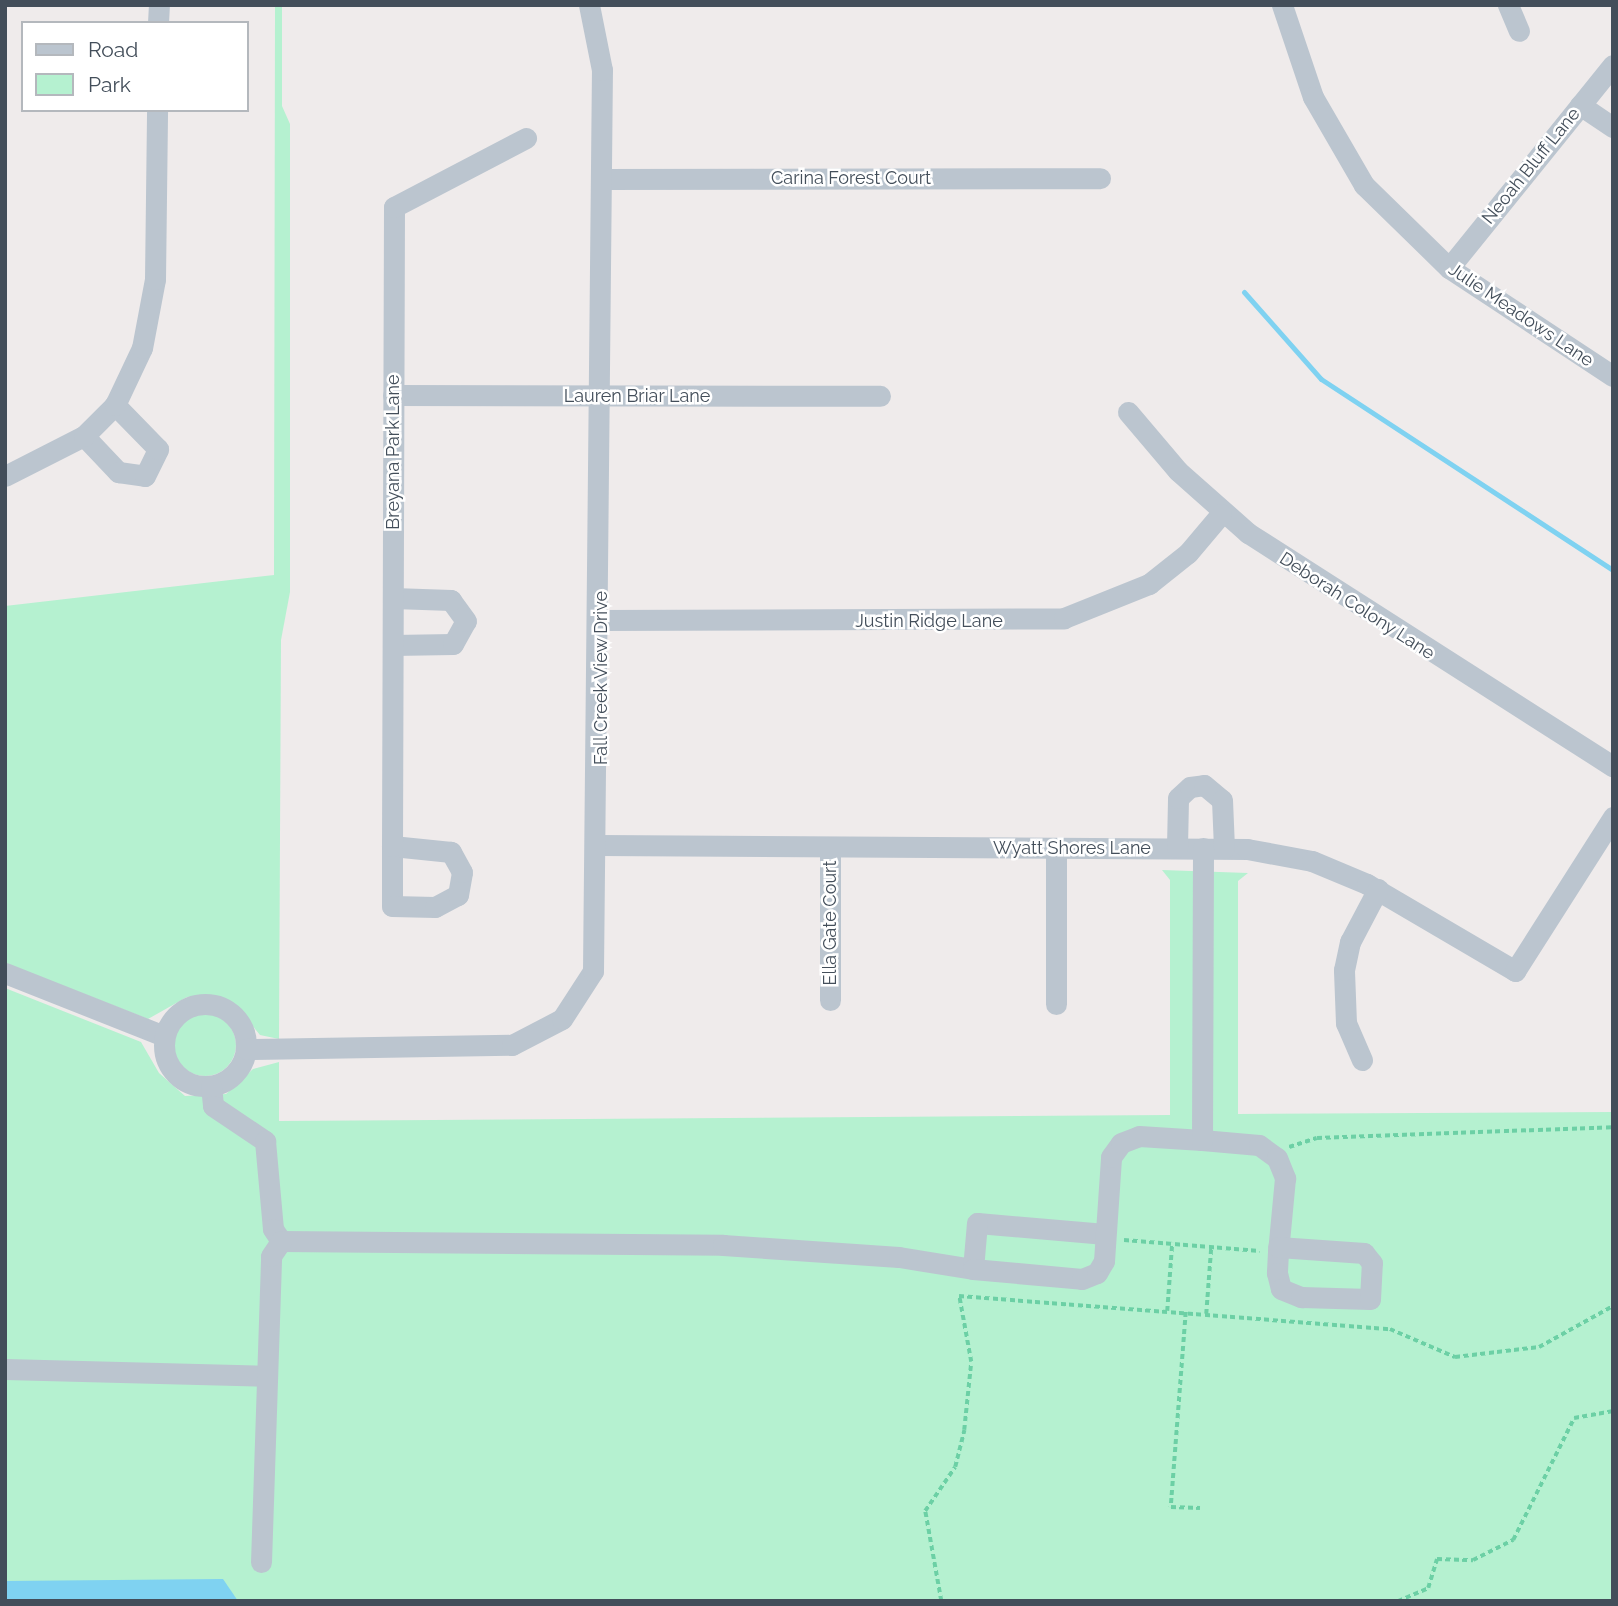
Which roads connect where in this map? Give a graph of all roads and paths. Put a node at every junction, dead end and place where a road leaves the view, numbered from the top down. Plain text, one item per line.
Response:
1 (589, 5) edge
2 (1282, 5) edge
3 (1508, 5) edge
4 (1519, 31) dead end
5 (1613, 65) edge
6 (1580, 105) junction
7 (157, 112) edge
8 (1613, 127) edge
9 (526, 138) dead end
10 (1100, 178) dead end
11 (601, 179) junction
12 (1449, 268) junction
13 (1613, 376) edge
14 (393, 395) junction
15 (601, 396) junction
16 (880, 396) dead end
17 (115, 405) junction
18 (1128, 412) dead end
19 (84, 436) junction
20 (5, 477) edge
21 (1222, 514) junction
22 (393, 598) junction
23 (601, 620) junction
24 (393, 645) junction
25 (1613, 766) edge
26 (1613, 817) edge
27 (392, 845) dead end
28 (599, 845) junction
29 (830, 847) junction
30 (1177, 847) junction
31 (1203, 848) junction
32 (1224, 848) junction
33 (1056, 849) junction
34 (1378, 889) junction
35 (5, 973) edge
36 (830, 1000) dead end
37 (1056, 1004) dead end
38 (164, 1036) junction
39 (246, 1049) junction
40 (1362, 1060) dead end
41 (211, 1086) junction
42 (1613, 1128) edge
43 (1202, 1140) junction
44 (1277, 1158) junction
45 (1105, 1236) junction
46 (281, 1241) junction
47 (1172, 1243) junction
48 (1211, 1247) junction
49 (1278, 1249) joint
50 (973, 1269) junction
51 (1613, 1306) edge
52 (1167, 1311) junction
53 (1186, 1312) junction
54 (1206, 1314) junction
55 (5, 1369) edge
56 (266, 1376) junction
57 (1613, 1411) edge
58 (1200, 1508) dead end
59 (261, 1562) dead end
60 (941, 1601) edge
61 (1398, 1601) edge

1 - 11 street, Fall Creek View Drive
2 - 12 street, Julie Meadows Lane
3 - 4 street
5 - 6 street, Neoah Bluff Lane
6 - 8 street
6 - 12 street, Neoah Bluff Lane
7 - 17 street
9 - 14 street, Breyana Park Lane
10 - 11 street, Carina Forest Court
11 - 15 street, Fall Creek View Drive
12 - 13 street, Julie Meadows Lane
14 - 15 street, Lauren Briar Lane
14 - 22 street, Breyana Park Lane
15 - 16 street, Lauren Briar Lane
15 - 23 street, Fall Creek View Drive
17 - 19 street
17 - 19 street
18 - 21 street, Deborah Colony Lane
19 - 20 street
21 - 23 street, Justin Ridge Lane
21 - 25 street, Deborah Colony Lane
22 - 24 street, Breyana Park Lane
22 - 24 street
23 - 28 street, Fall Creek View Drive
24 - 27 street, Breyana Park Lane
26 - 34 street, Wyatt Shores Lane
28 - 29 street, Wyatt Shores Lane
28 - 39 street, Fall Creek View Drive
29 - 33 street, Wyatt Shores Lane
29 - 36 street, Ella Gate Court
30 - 31 street, Wyatt Shores Lane
30 - 32 street
30 - 33 street, Wyatt Shores Lane
31 - 32 street, Wyatt Shores Lane
31 - 43 street
32 - 34 street, Wyatt Shores Lane
33 - 37 street
34 - 40 street
35 - 38 street
38 - 39 street
38 - 41 street
39 - 41 street
41 - 46 street
42 - 44 path
43 - 44 street
43 - 45 street
44 - 49 street
45 - 47 path
45 - 50 street
45 - 50 street
46 - 50 street
46 - 56 street
47 - 48 path
47 - 52 path
48 - 49 path
48 - 54 path
51 - 54 path
52 - 53 path
52 - 60 path
53 - 54 path
53 - 58 path
55 - 56 street
56 - 59 street
57 - 61 path

